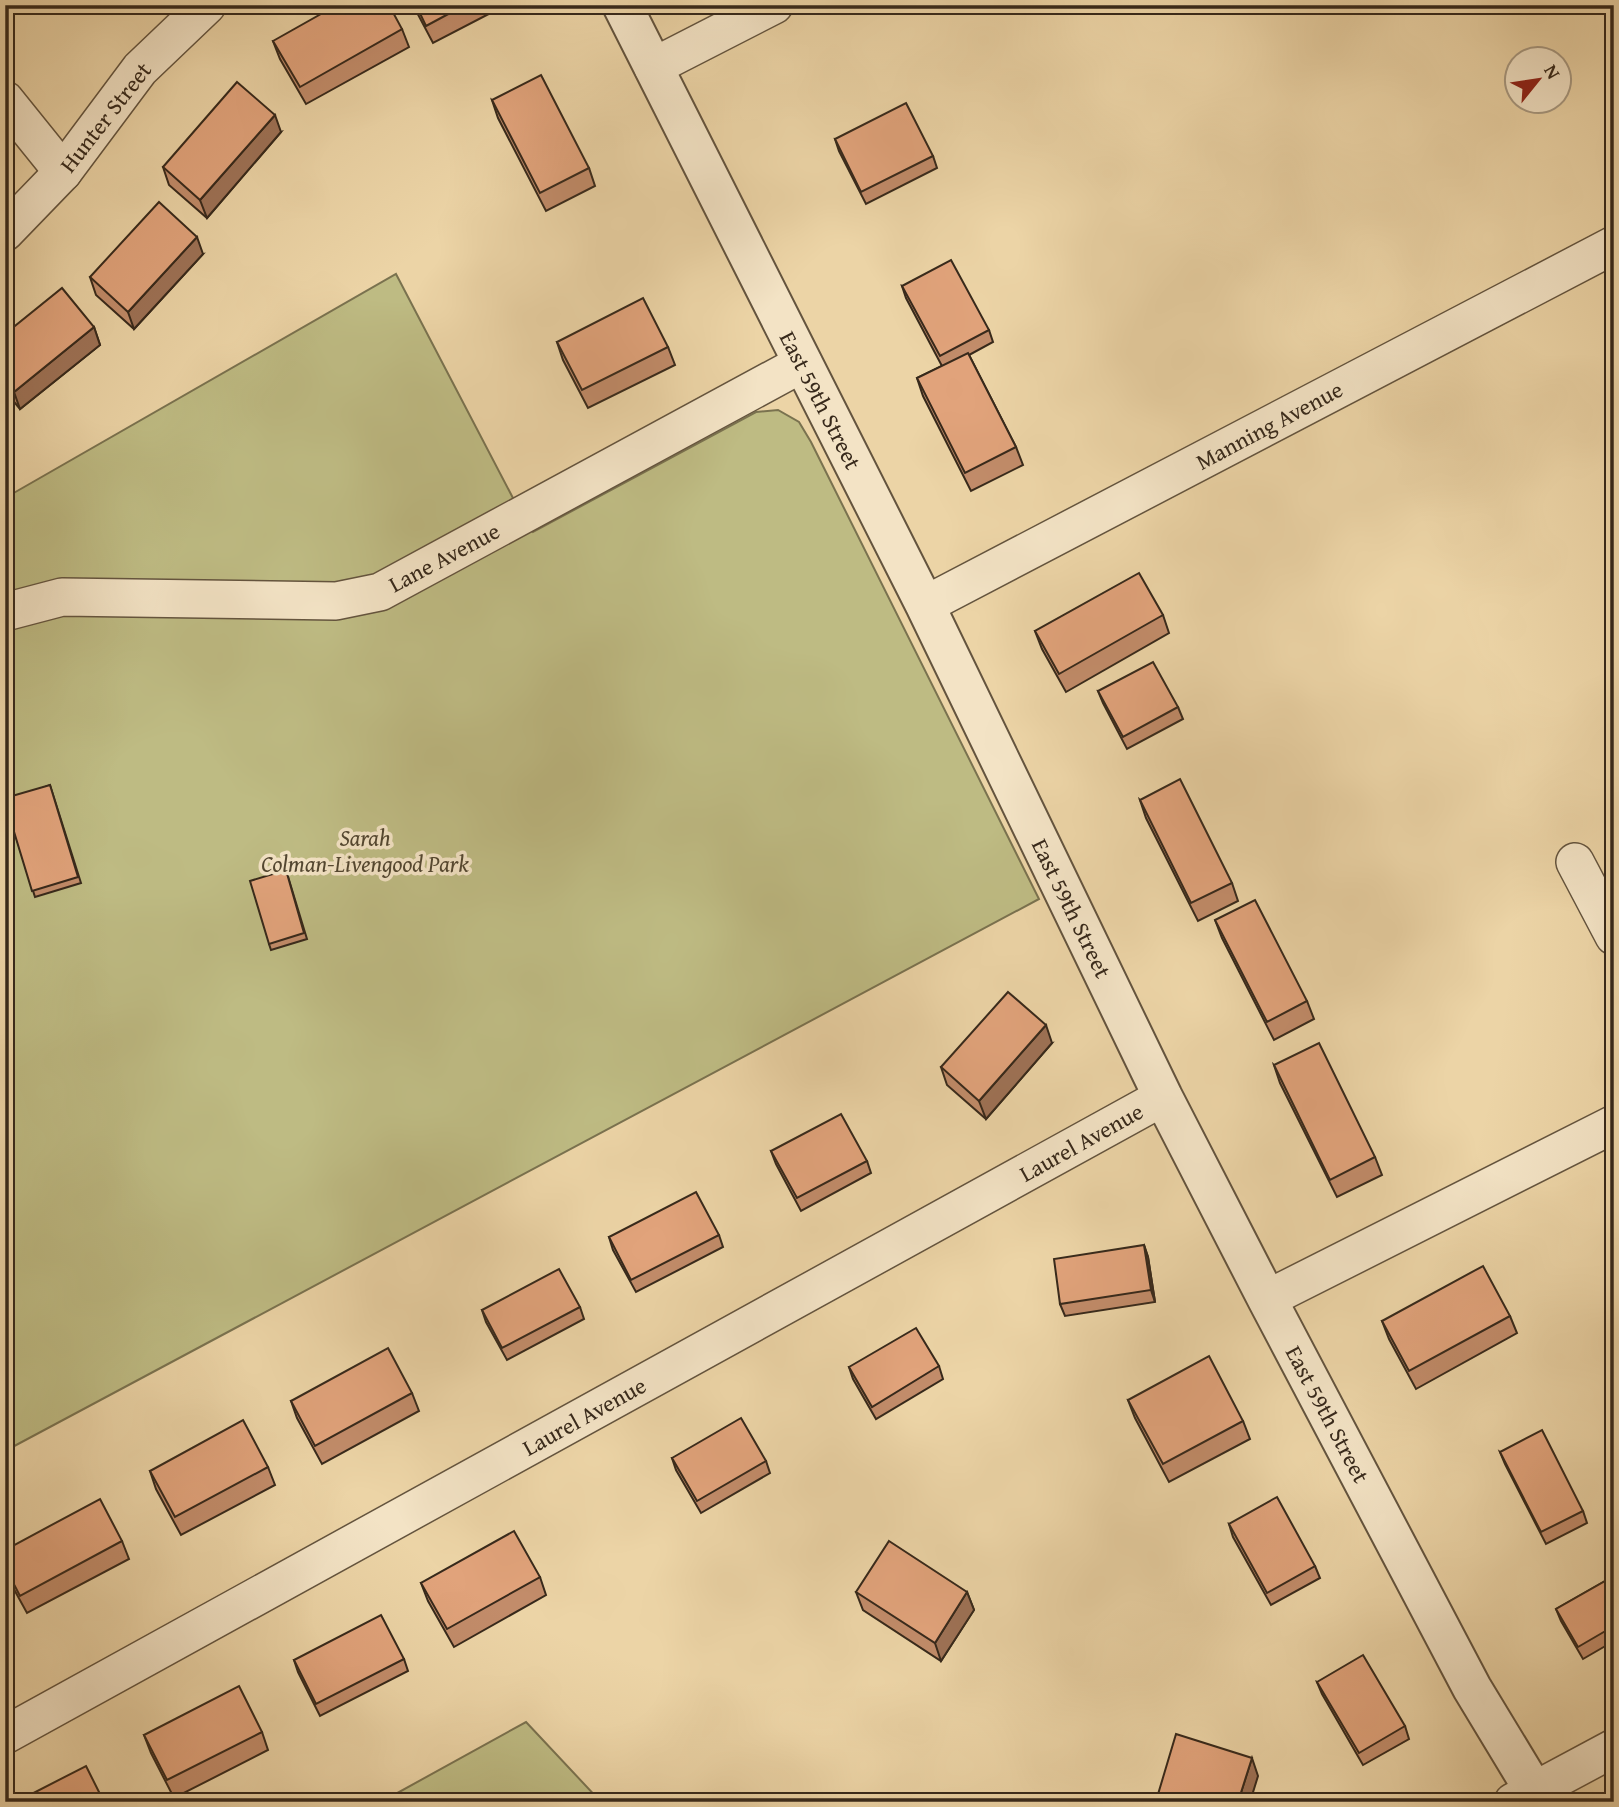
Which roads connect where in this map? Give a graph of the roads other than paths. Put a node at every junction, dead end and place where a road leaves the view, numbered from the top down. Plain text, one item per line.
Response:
1 (207, 5) edge
2 (622, 5) edge
3 (774, 5) edge
4 (653, 67) junction
5 (5, 100) edge
6 (63, 172) junction
7 (5, 232) edge
8 (1614, 245) edge
9 (803, 363) junction
10 (925, 605) junction
11 (5, 612) edge
12 (1575, 862) dead end
13 (1614, 936) edge
14 (1163, 1097) junction
15 (1614, 1124) edge
16 (1267, 1299) junction
17 (5, 1735) edge
18 (1614, 1748) edge
19 (1529, 1798) edge

1 - 6 street, Hunter Street
2 - 4 street, East 59th Street
3 - 4 street
4 - 9 street, East 59th Street
5 - 6 street
6 - 7 street, Hunter Street
8 - 10 street, Manning Avenue
9 - 10 street, East 59th Street
9 - 11 street, Lane Avenue
10 - 14 street, East 59th Street
12 - 13 street
14 - 16 street, East 59th Street
14 - 17 street, Laurel Avenue
15 - 16 street
16 - 19 street, East 59th Street
18 - 19 street

